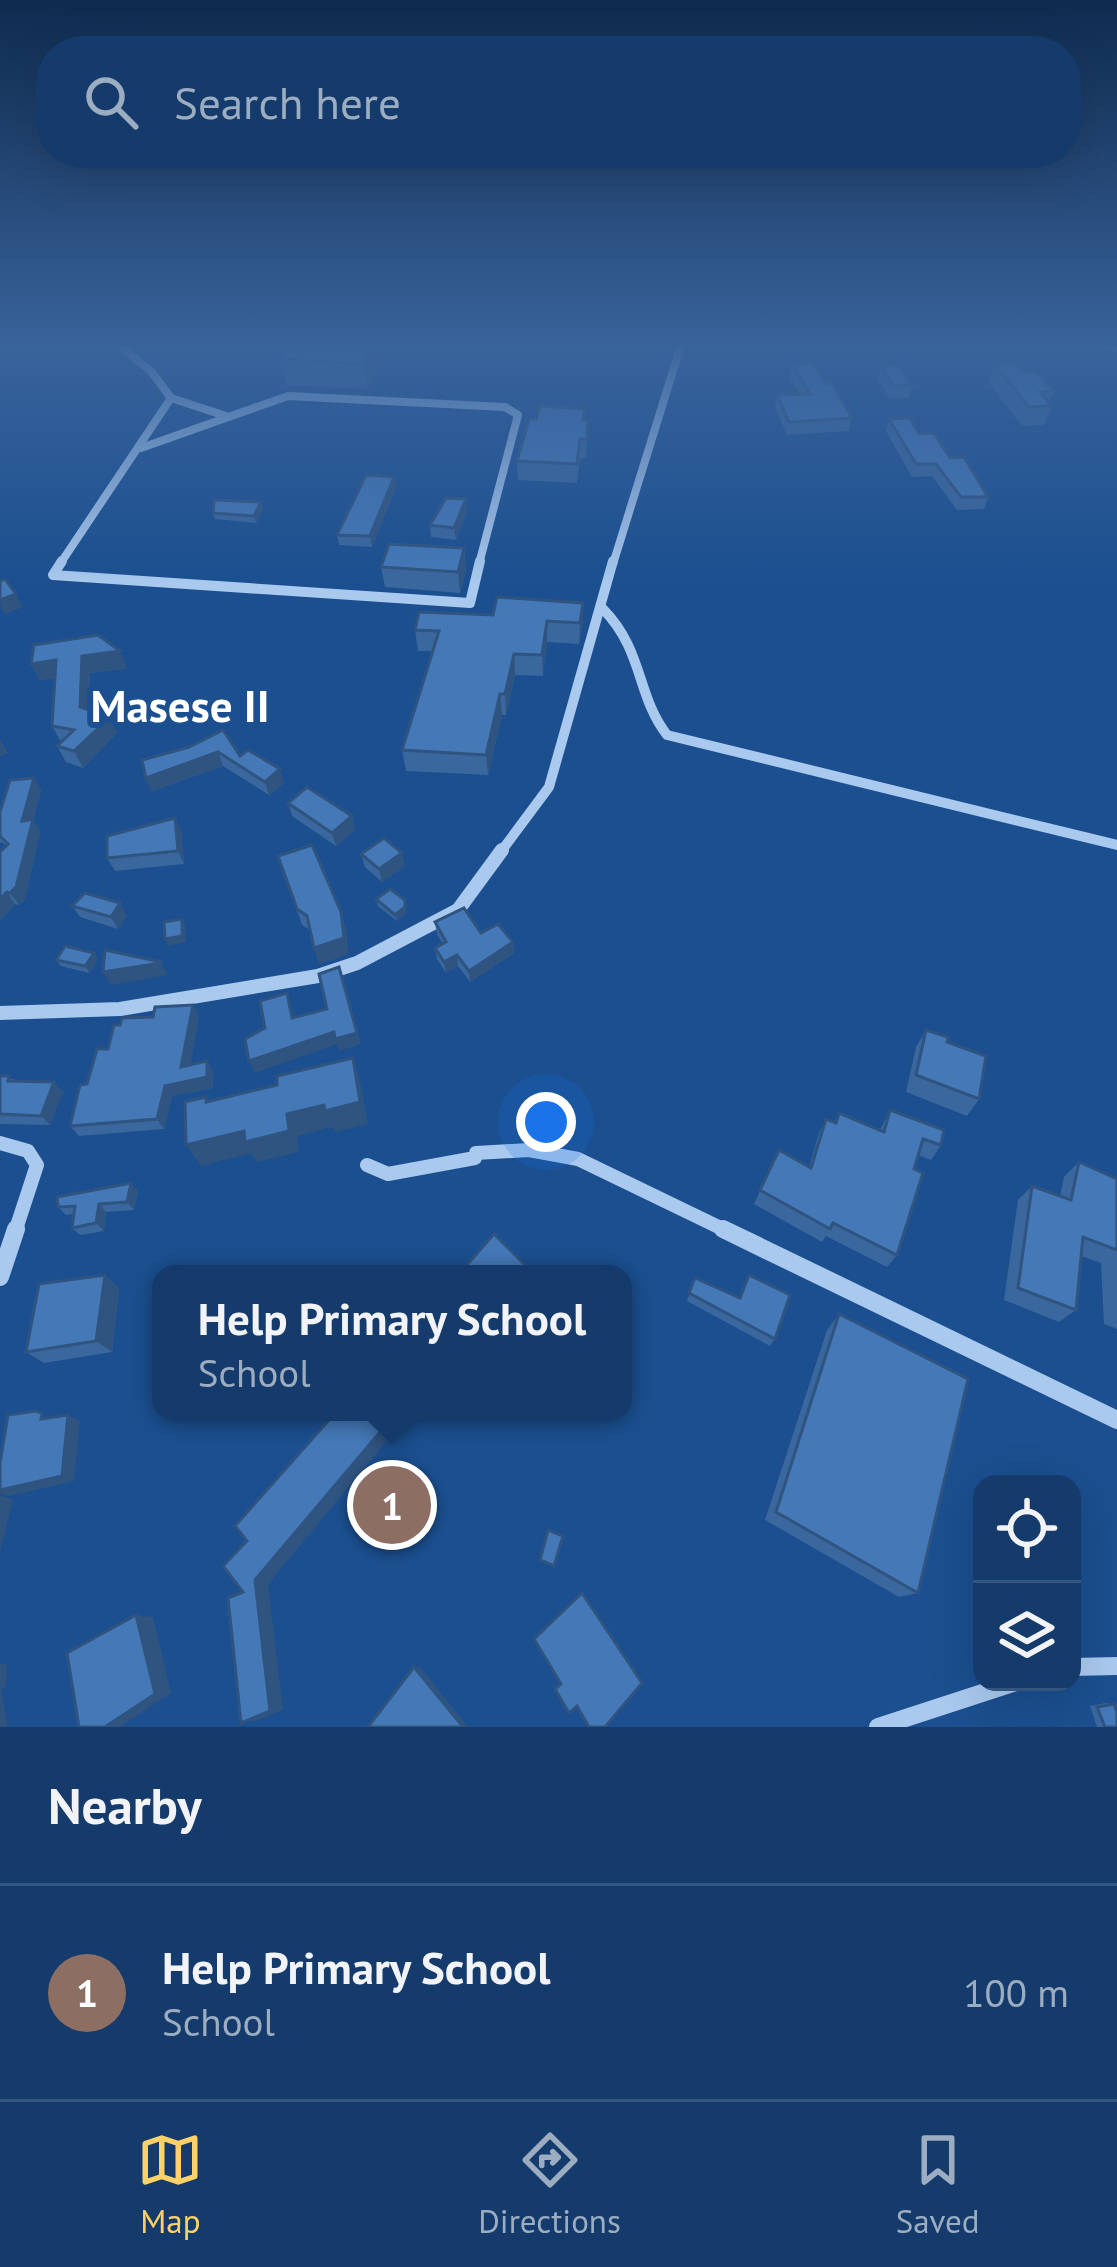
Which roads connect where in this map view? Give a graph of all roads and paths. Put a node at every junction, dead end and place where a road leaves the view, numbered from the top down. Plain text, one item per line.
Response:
1 (156, 423) edge
2 (211, 423) edge
3 (516, 423) edge
4 (656, 423) edge
5 (141, 448) junction
6 (603, 609) junction
7 (1117, 844) edge
8 (0, 1013) edge
9 (0, 1143) edge
10 (368, 1165) dead end
11 (0, 1277) edge
12 (1117, 1420) edge
13 (1117, 1666) edge
14 (1081, 1667) edge
15 (988, 1691) edge
16 (878, 1727) edge

1 - 5 street
2 - 5 street
3 - 5 street
4 - 6 street
6 - 7 street
6 - 8 street
9 - 11 street
10 - 12 street
13 - 14 street
15 - 16 street

